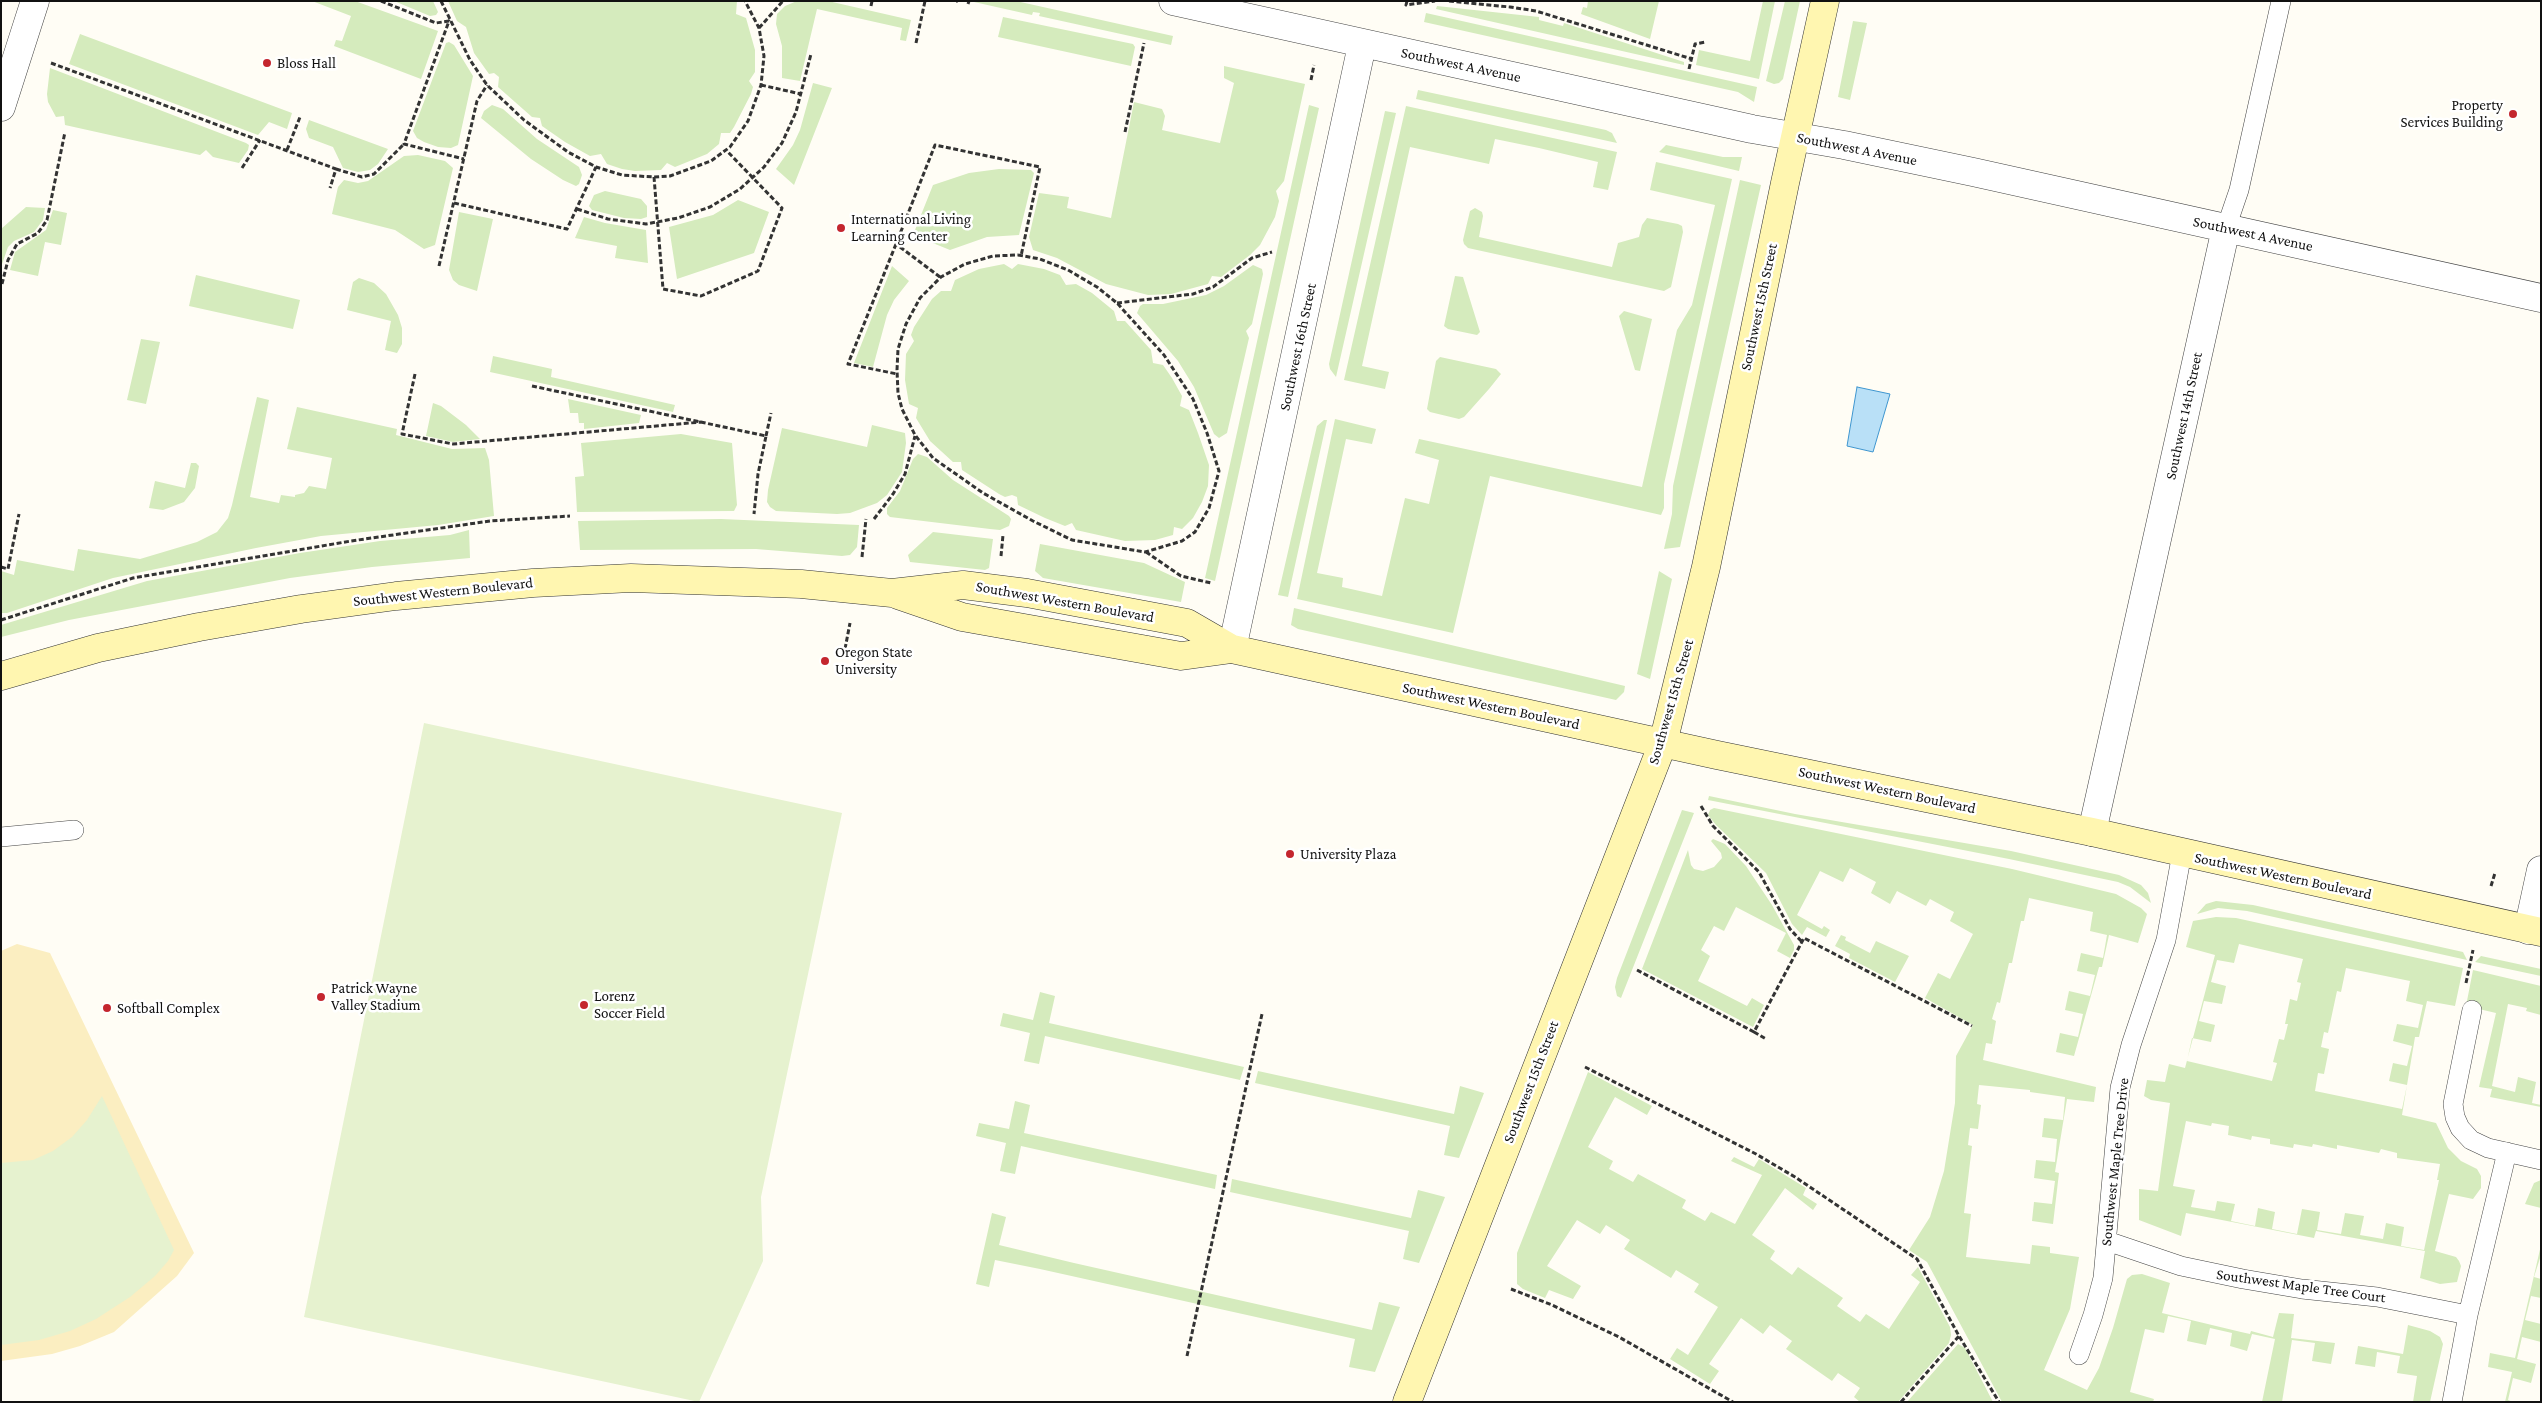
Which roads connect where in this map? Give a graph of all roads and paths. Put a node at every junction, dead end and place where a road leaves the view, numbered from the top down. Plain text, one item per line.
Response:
1 (35, 1) edge
2 (381, 1) edge
3 (441, 1) edge
4 (745, 1) edge
5 (783, 1) edge
6 (872, 1) edge
7 (924, 1) edge
8 (1173, 1) edge
9 (1407, 1) edge
10 (1435, 1) edge
11 (1448, 1) edge
12 (1825, 1) edge
13 (2281, 1) edge
14 (871, 6) dead end
15 (449, 21) junction
16 (759, 28) junction
17 (1706, 42) dead end
18 (916, 43) dead end
19 (1144, 43) dead end
20 (1362, 45) junction
21 (811, 54) dead end
22 (1692, 59) junction
23 (46, 61) dead end
24 (1689, 69) dead end
25 (488, 85) junction
26 (761, 85) junction
27 (801, 94) junction
28 (1, 107) edge
29 (300, 117) dead end
30 (65, 132) dead end
31 (1125, 132) dead end
32 (1795, 137) junction
33 (260, 140) junction
34 (404, 144) junction
35 (287, 150) junction
36 (726, 150) junction
37 (464, 159) junction
38 (596, 167) junction
39 (242, 168) dead end
40 (336, 169) junction
41 (654, 177) junction
42 (753, 178) junction
43 (330, 188) dead end
44 (454, 203) junction
45 (577, 209) junction
46 (657, 221) junction
47 (2226, 228) junction
48 (896, 244) junction
49 (1272, 252) dead end
50 (1020, 256) junction
51 (438, 266) dead end
52 (941, 277) junction
53 (2, 284) dead end
54 (2541, 298) edge
55 (1117, 303) junction
56 (415, 374) dead end
57 (897, 374) junction
58 (532, 386) dead end
59 (771, 413) dead end
60 (701, 422) junction
61 (915, 435) junction
62 (766, 436) junction
63 (19, 514) dead end
64 (754, 514) dead end
65 (570, 516) dead end
66 (874, 520) dead end
67 (1145, 552) junction
68 (1, 568) edge
69 (1245, 590) junction
70 (1, 620) edge
71 (1232, 649) junction
72 (1, 676) edge
73 (1663, 743) junction
74 (1701, 806) dead end
75 (74, 830) dead end
76 (2092, 832) junction
77 (1, 837) edge
78 (2182, 853) junction
79 (2541, 870) edge
80 (2534, 931) edge
81 (1802, 942) junction
82 (1637, 970) dead end
83 (2472, 1010) dead end
84 (1262, 1014) dead end
85 (1972, 1026) dead end
86 (1754, 1032) junction
87 (1766, 1039) dead end
88 (1585, 1066) dead end
89 (2507, 1152) junction
90 (2541, 1160) edge
91 (2107, 1240) junction
92 (1510, 1289) dead end
93 (2468, 1315) junction
94 (1959, 1336) junction
95 (2079, 1355) dead end
96 (1187, 1356) dead end
97 (1407, 1402) edge
98 (1733, 1402) edge
99 (1900, 1402) edge
100 (1999, 1402) edge
101 (2452, 1402) edge

1 - 28 street
2 - 15 path
3 - 15 path
4 - 16 path
5 - 16 path
6 - 14 path
7 - 18 path
8 - 20 street, Southwest A Avenue
9 - 10 path
11 - 22 path
12 - 32 main road, Southwest 15th Street
13 - 47 lane, Southwest 14th Street
15 - 25 path
15 - 34 path
16 - 26 path
17 - 22 path
19 - 31 path
20 - 32 street, Southwest A Avenue
20 - 69 street, Southwest 16th Street
21 - 27 path
22 - 24 path
23 - 33 path
25 - 37 path
25 - 38 path
26 - 27 path
26 - 36 path
27 - 42 path
29 - 35 path
30 - 53 path
32 - 47 street, Southwest A Avenue
32 - 73 main road, Southwest 15th Street
33 - 35 path
33 - 39 path
34 - 37 path
34 - 40 path
35 - 40 path
36 - 41 path
36 - 42 path
37 - 44 path
38 - 41 path
38 - 45 path
40 - 43 path
41 - 46 path
42 - 46 path
42 - 46 path
44 - 45 path
44 - 51 path
45 - 46 path
47 - 54 street, Southwest A Avenue
47 - 76 street, Southwest 14th Street
48 - 50 path
48 - 52 path
48 - 57 path
49 - 55 path
50 - 52 path
50 - 55 path
52 - 57 path
55 - 67 path
56 - 60 path
57 - 61 path
58 - 60 path
59 - 62 path
60 - 62 path
61 - 66 path
61 - 67 path
62 - 64 path
63 - 68 path
65 - 70 path
67 - 69 path
69 - 71 street, Southwest 16th Street
71 - 72 main road, Southwest Western Boulevard
71 - 73 main road, Southwest Western Boulevard
73 - 76 main road, Southwest Western Boulevard
73 - 97 main road, Southwest 15th Street
74 - 81 path
75 - 77 lane
76 - 78 main road, Southwest Western Boulevard
78 - 80 main road, Southwest Western Boulevard
78 - 91 lane, Southwest Maple Tree Drive
79 - 80 street
81 - 85 path
81 - 86 path
82 - 86 path
83 - 89 lane
84 - 96 path
86 - 87 path
88 - 94 path
89 - 90 lane
89 - 93 lane
91 - 93 lane, Southwest Maple Tree Court
91 - 95 lane, Southwest Maple Tree Drive
92 - 98 path
93 - 101 lane
94 - 99 path
94 - 100 path

